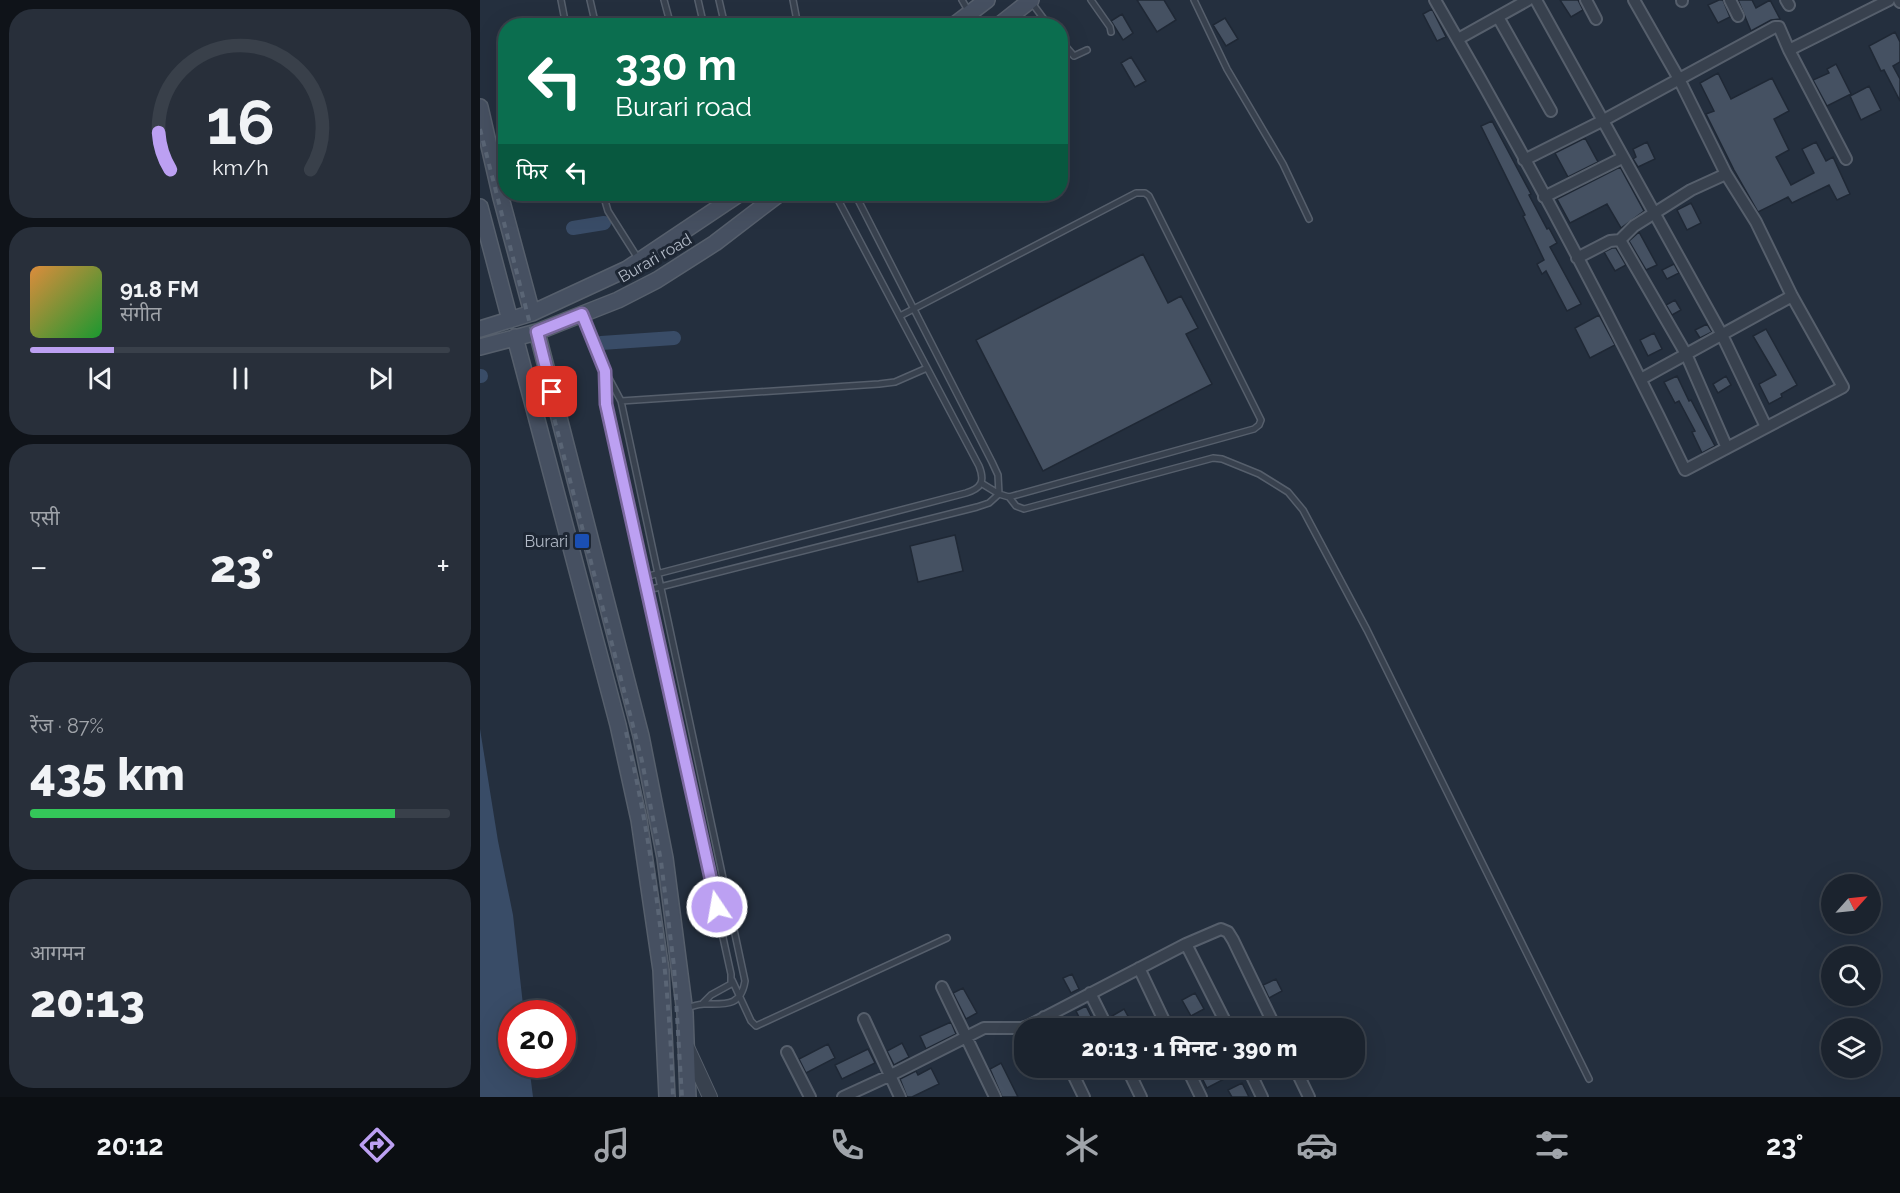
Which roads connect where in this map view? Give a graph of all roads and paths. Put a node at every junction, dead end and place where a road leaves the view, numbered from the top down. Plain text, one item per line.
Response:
1 (561, 0) edge
2 (590, 0) edge
3 (664, 0) edge
4 (698, 0) edge
5 (719, 0) edge
6 (793, 0) edge
7 (987, 0) edge
8 (1030, 0) edge
9 (1091, 0) edge
10 (1194, 0) edge
11 (1435, 0) edge
12 (1528, 0) edge
13 (1536, 0) edge
14 (1586, 0) edge
15 (1634, 0) edge
16 (1730, 0) edge
17 (1889, 0) edge
18 (970, 13) edge
19 (1738, 16) dead end
20 (1498, 17) junction
21 (564, 18) edge
22 (594, 18) edge
23 (670, 18) edge
24 (702, 18) edge
25 (723, 18) edge
26 (796, 18) edge
27 (1018, 18) edge
28 (1043, 18) edge
29 (1596, 19) dead end
30 (1111, 32) dead end
31 (1458, 39) junction
32 (1068, 49) edge
33 (1087, 50) dead end
34 (1790, 50) junction
35 (1679, 80) junction
36 (480, 107) edge
37 (1551, 111) dead end
38 (1602, 121) junction
39 (1622, 158) junction
40 (1846, 159) dead end
41 (1524, 160) junction
42 (1726, 174) junction
43 (498, 185) edge
44 (1544, 197) junction
45 (502, 201) edge
46 (605, 201) edge
47 (728, 201) edge
48 (770, 201) edge
49 (840, 201) edge
50 (859, 201) edge
51 (480, 207) edge
52 (1655, 213) junction
53 (1309, 219) dead end
54 (1620, 240) junction
55 (1577, 258) junction
56 (639, 260) junction
57 (1791, 296) junction
58 (914, 309) junction
59 (532, 313) junction
60 (582, 314) junction
61 (900, 316) junction
62 (510, 320) junction
63 (480, 328) edge
64 (537, 332) junction
65 (1722, 335) junction
66 (515, 337) junction
67 (480, 347) edge
68 (1686, 354) junction
69 (927, 368) junction
70 (605, 371) junction
71 (1641, 379) junction
72 (621, 401) junction
73 (970, 419) junction
74 (958, 426) junction
75 (1766, 427) junction
76 (1727, 448) junction
77 (981, 483) junction
78 (999, 494) junction
79 (1009, 496) junction
80 (833, 528) junction
81 (836, 543) junction
82 (658, 574) junction
83 (645, 578) junction
84 (661, 587) junction
85 (648, 590) junction
86 (947, 938) dead end
87 (1186, 944) junction
88 (1139, 968) junction
89 (732, 980) junction
90 (942, 987) dead end
91 (1090, 993) junction
92 (740, 996) junction
93 (703, 1003) junction
94 (684, 1009) junction
95 (1044, 1017) joint
96 (1102, 1018) edge
97 (1163, 1018) edge
98 (1223, 1018) edge
99 (1271, 1018) edge
100 (864, 1019) dead end
101 (966, 1037) junction
102 (686, 1045) junction
103 (787, 1052) dead end
104 (891, 1075) junction
105 (1075, 1078) edge
106 (1132, 1078) edge
107 (1192, 1078) edge
108 (1253, 1078) edge
109 (1300, 1078) edge
110 (1589, 1078) dead end
111 (667, 1097) edge
112 (688, 1097) edge
113 (710, 1097) edge
114 (810, 1097) edge
115 (843, 1097) edge
116 (900, 1097) edge
117 (995, 1097) edge
118 (1084, 1097) edge
119 (1141, 1097) edge
120 (1201, 1097) edge
121 (1262, 1097) edge
122 (1309, 1097) edge

1 - 21 lane
2 - 22 lane
3 - 23 lane
4 - 24 lane
5 - 25 lane
6 - 26 lane
7 - 18 main road
8 - 27 main road
8 - 28 lane
9 - 30 lane
10 - 53 lane
11 - 31 street
12 - 20 street
13 - 38 street
14 - 29 street
15 - 35 street
16 - 19 street
17 - 34 street
20 - 31 street
20 - 37 street
31 - 41 street
32 - 33 lane
34 - 35 street
34 - 40 street
35 - 38 street
35 - 42 street
36 - 43 main road
38 - 39 street
38 - 41 street
39 - 44 street
39 - 52 street
41 - 44 street
42 - 52 street
42 - 57 street
44 - 55 street
45 - 59 main road
46 - 56 lane
47 - 56 main road, Burari road
48 - 60 main road, Burari road
49 - 61 lane
50 - 58 lane
51 - 62 main road
52 - 54 street
52 - 65 street
54 - 55 street
54 - 68 street
55 - 71 street
56 - 59 main road, Burari road
57 - 65 street
57 - 75 street
58 - 61 lane
58 - 73 lane
58 - 79 lane
59 - 62 main road, Burari road
60 - 64 main road, Burari road
60 - 70 lane
61 - 69 lane
62 - 63 main road, Burari road
64 - 66 main road, Burari road
64 - 94 main road
65 - 68 street
65 - 75 street
66 - 67 main road, Burari road
66 - 111 main road
68 - 71 street
68 - 76 street
69 - 72 lane
69 - 74 lane
70 - 72 lane
70 - 83 lane
71 - 76 street
72 - 82 lane
73 - 74 lane
73 - 78 lane
74 - 77 lane
75 - 76 street
77 - 78 lane
77 - 80 lane
78 - 79 lane
78 - 81 lane
79 - 110 lane
80 - 81 lane
80 - 82 lane
81 - 84 lane
82 - 83 lane
82 - 84 lane
83 - 85 lane
84 - 85 lane
84 - 92 lane
85 - 89 lane
86 - 92 lane
87 - 88 street
87 - 98 street
87 - 99 street
88 - 91 street
88 - 97 street
89 - 92 lane
89 - 93 lane
90 - 101 street
91 - 95 street
91 - 96 street
92 - 93 lane
93 - 94 lane
94 - 102 main road
95 - 101 street
100 - 104 street
101 - 104 street
101 - 117 street
102 - 112 main road
102 - 113 street
103 - 114 street
104 - 115 street
104 - 116 street
105 - 118 street
106 - 119 street
107 - 120 street
108 - 121 street
109 - 122 street

